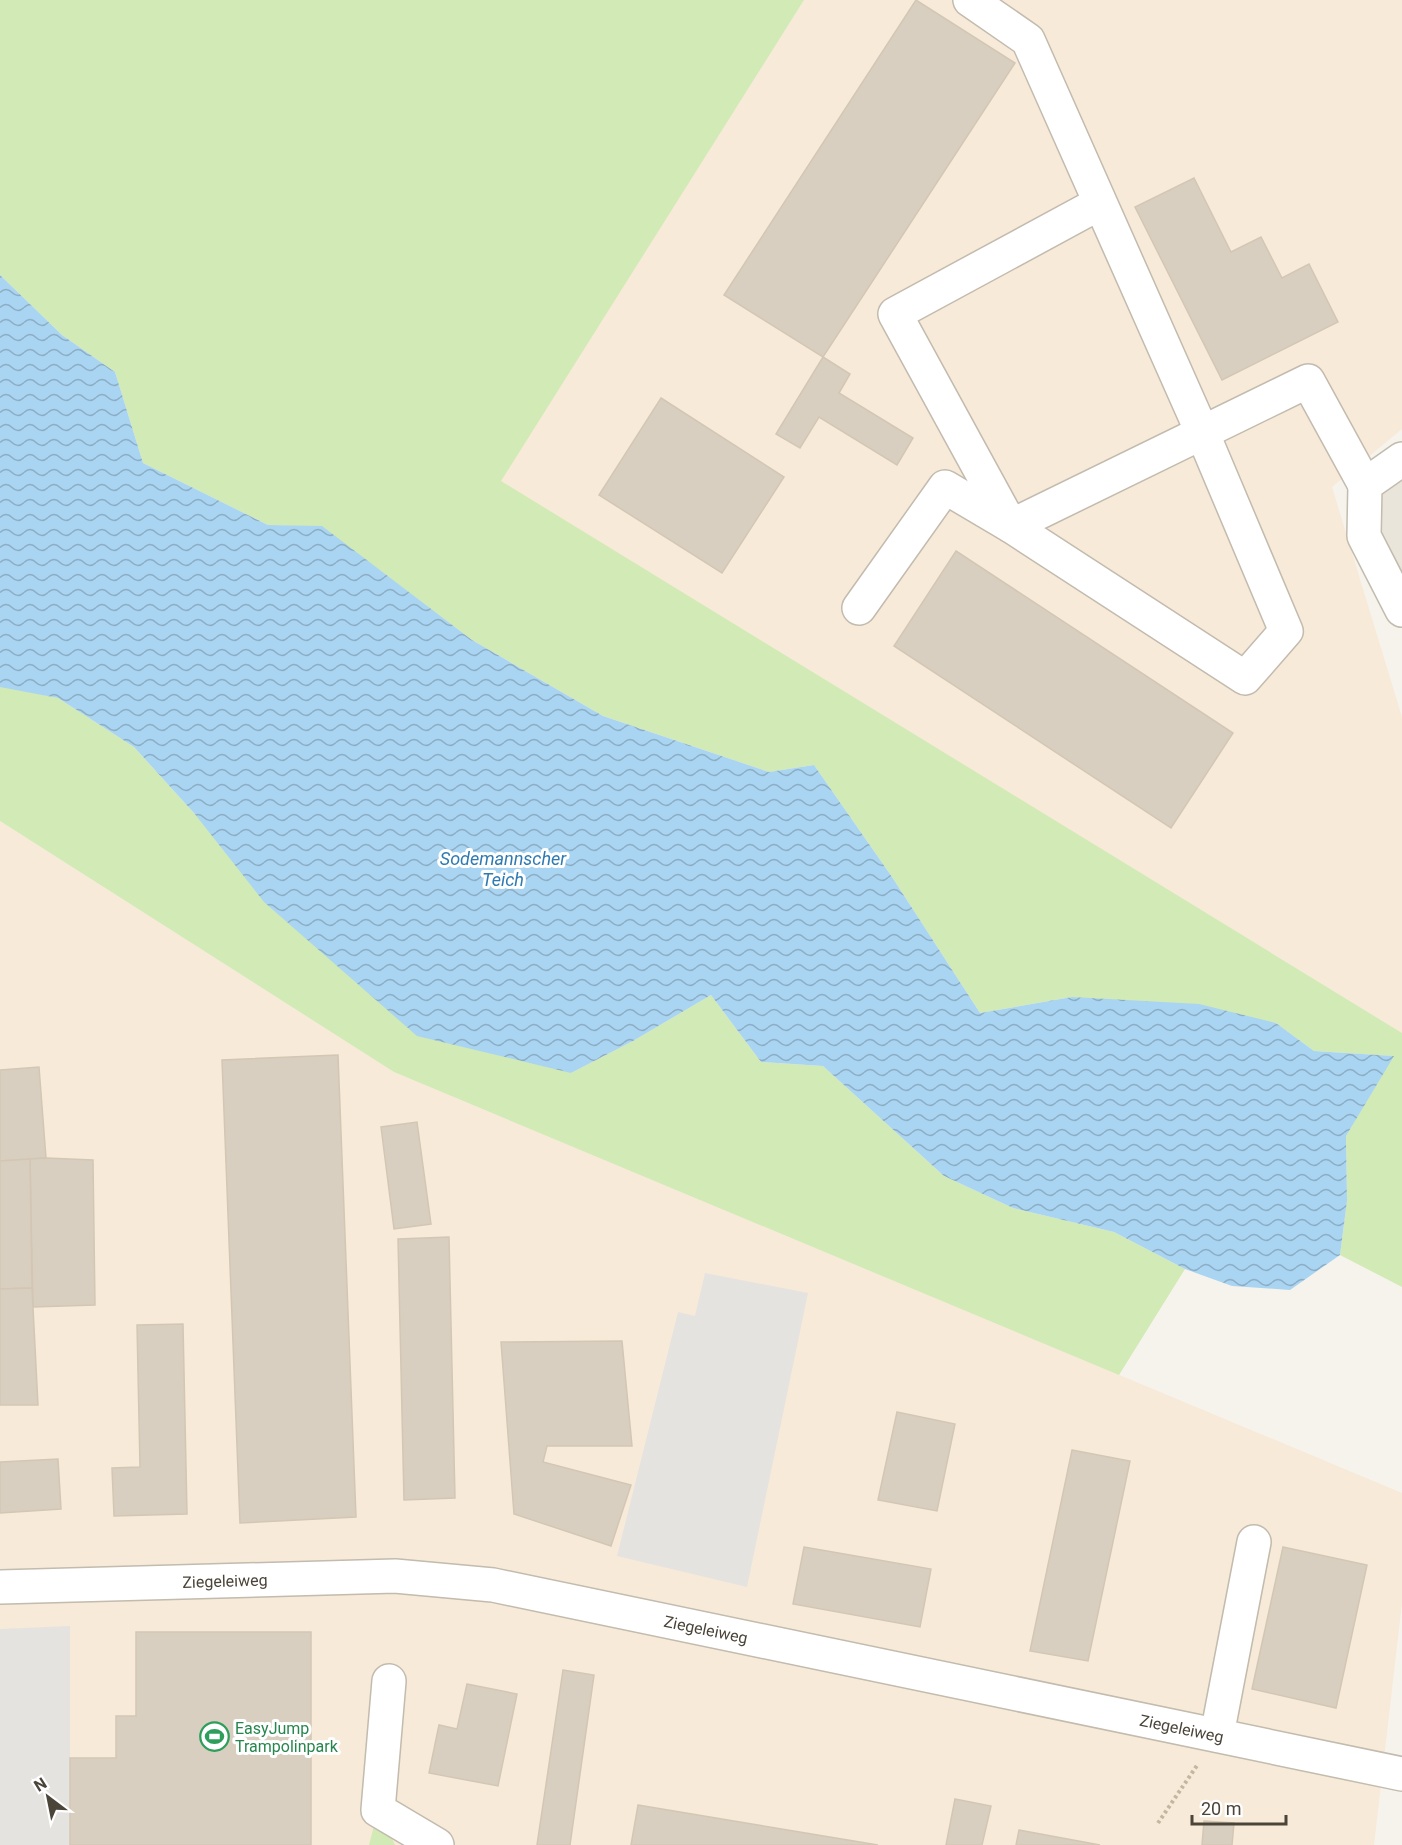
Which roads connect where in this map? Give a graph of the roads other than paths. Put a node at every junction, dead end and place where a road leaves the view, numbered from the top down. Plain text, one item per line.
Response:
1 (970, 0) edge
2 (1100, 203) junction
3 (1202, 432) junction
4 (1402, 459) edge
5 (1365, 485) junction
6 (1011, 526) junction
7 (858, 608) dead end
8 (1402, 610) edge
9 (1254, 1542) dead end
10 (0, 1587) edge
11 (389, 1681) dead end
12 (1217, 1735) junction
13 (1402, 1774) edge
14 (437, 1845) edge

1 - 2 street
2 - 3 street
2 - 6 street
3 - 5 street
3 - 6 street
3 - 6 street
4 - 5 street
5 - 8 street
6 - 7 street
9 - 12 street
10 - 12 street, Ziegeleiweg
11 - 14 street
12 - 13 street, Ziegeleiweg

